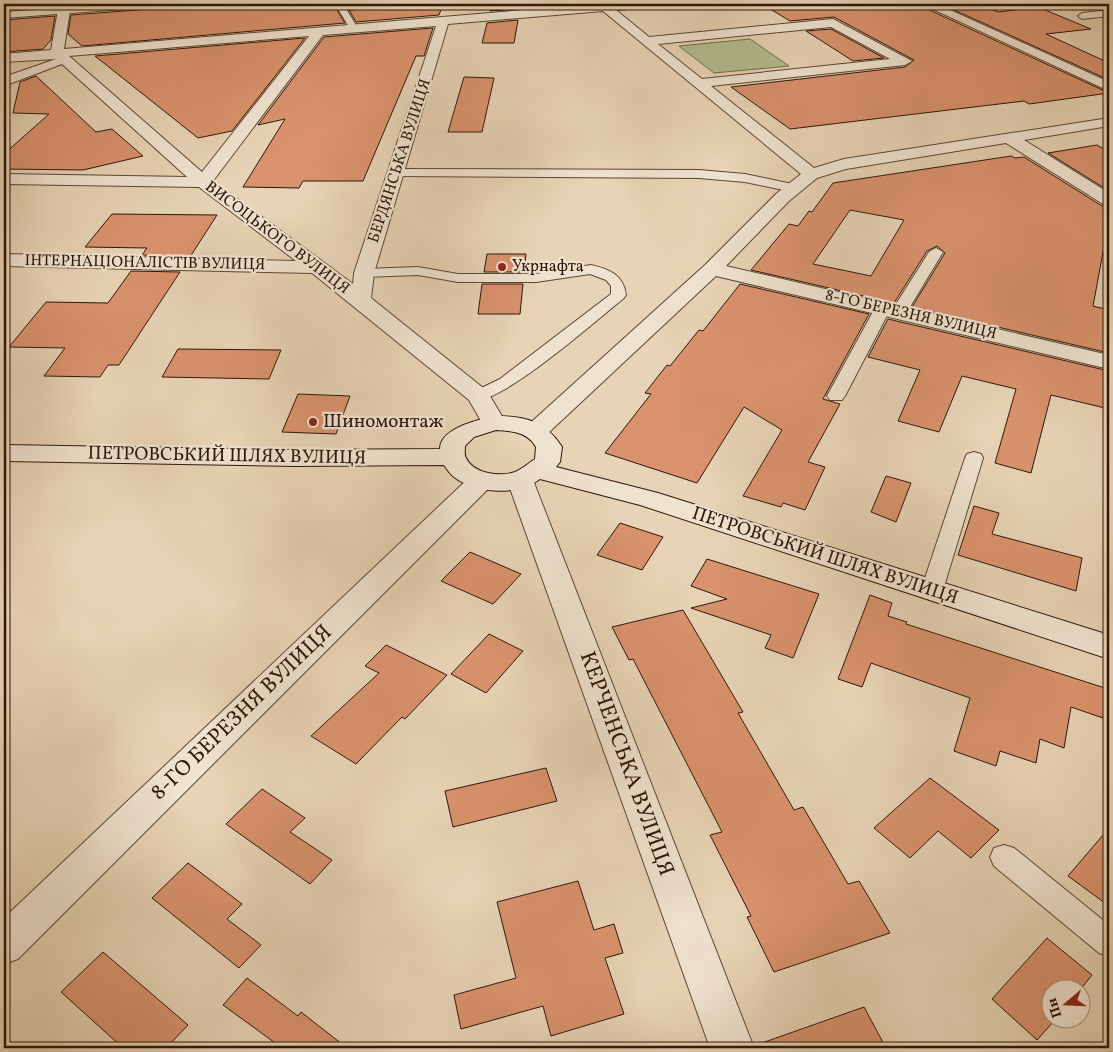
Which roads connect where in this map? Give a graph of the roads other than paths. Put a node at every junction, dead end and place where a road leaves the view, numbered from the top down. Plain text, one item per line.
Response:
1 (151, 4) edge
2 (339, 4) edge
3 (650, 4) edge
4 (928, 4) edge
5 (603, 6) edge
6 (65, 7) edge
7 (1084, 11) dead end
8 (1106, 13) edge
9 (4, 15) edge
10 (444, 22) junction
11 (355, 30) junction
12 (318, 33) junction
13 (647, 41) junction
14 (61, 56) junction
15 (4, 58) edge
16 (4, 82) edge
17 (699, 83) junction
18 (1109, 87) edge
19 (1109, 122) edge
20 (1009, 138) junction
21 (397, 173) junction
22 (811, 174) junction
23 (4, 179) edge
24 (203, 182) junction
25 (793, 188) junction
26 (1109, 200) edge
27 (936, 252) dead end
28 (4, 260) edge
29 (316, 267) junction
30 (712, 269) junction
31 (364, 273) junction
32 (361, 300) junction
33 (891, 310) junction
34 (1109, 362) edge
35 (478, 396) junction
36 (836, 396) dead end
37 (494, 423) junction
38 (536, 431) junction
39 (4, 453) edge
40 (451, 457) junction
41 (974, 458) dead end
42 (530, 475) junction
43 (481, 481) junction
44 (932, 590) junction
45 (1109, 647) edge
46 (1004, 857) dead end
47 (1109, 943) edge
48 (4, 945) edge
49 (732, 1048) edge

1 - 6 lane
2 - 11 lane
3 - 5 street
4 - 18 street
5 - 10 street
5 - 13 street
6 - 9 lane
6 - 14 street
7 - 8 lane
10 - 11 street
10 - 21 street, БЕРДЯНСЬКА ВУЛИЦЯ
11 - 12 street
12 - 14 street
12 - 24 street
13 - 17 street
13 - 17 street
14 - 15 street
14 - 16 street
14 - 24 street, ВИСОЦЬКОГО ВУЛИЦЯ
17 - 22 street
19 - 20 street
20 - 22 street
20 - 26 street
21 - 25 lane
21 - 31 street, БЕРДЯНСЬКА ВУЛИЦЯ
22 - 25 street
23 - 24 street
24 - 29 street, ВИСОЦЬКОГО ВУЛИЦЯ
25 - 30 street
27 - 33 lane
28 - 29 street, ІНТЕРНАЦІОНАЛІСТІВ ВУЛИЦЯ
29 - 32 street, ВИСОЦЬКОГО ВУЛИЦЯ
30 - 33 street, 8-ГО БЕРЕЗНЯ ВУЛИЦЯ
30 - 38 street
31 - 32 street, БЕРДЯНСЬКА ВУЛИЦЯ
31 - 35 lane
32 - 35 street, ВИСОЦЬКОГО ВУЛИЦЯ
33 - 34 street, 8-ГО БЕРЕЗНЯ ВУЛИЦЯ
33 - 36 lane
35 - 37 street, ВИСОЦЬКОГО ВУЛИЦЯ
37 - 38 street
37 - 40 street
38 - 42 street
39 - 40 street, ПЕТРОВСЬКИЙ ШЛЯХ ВУЛИЦЯ
40 - 43 street, ПЕТРОВСЬКИЙ ШЛЯХ ВУЛИЦЯ
41 - 44 lane
42 - 43 street, ПЕТРОВСЬКИЙ ШЛЯХ ВУЛИЦЯ
42 - 44 street, ПЕТРОВСЬКИЙ ШЛЯХ ВУЛИЦЯ
42 - 49 street, КЕРЧЕНСЬКА ВУЛИЦЯ
43 - 48 street, 8-ГО БЕРЕЗНЯ ВУЛИЦЯ
44 - 45 street, ПЕТРОВСЬКИЙ ШЛЯХ ВУЛИЦЯ
46 - 47 lane

